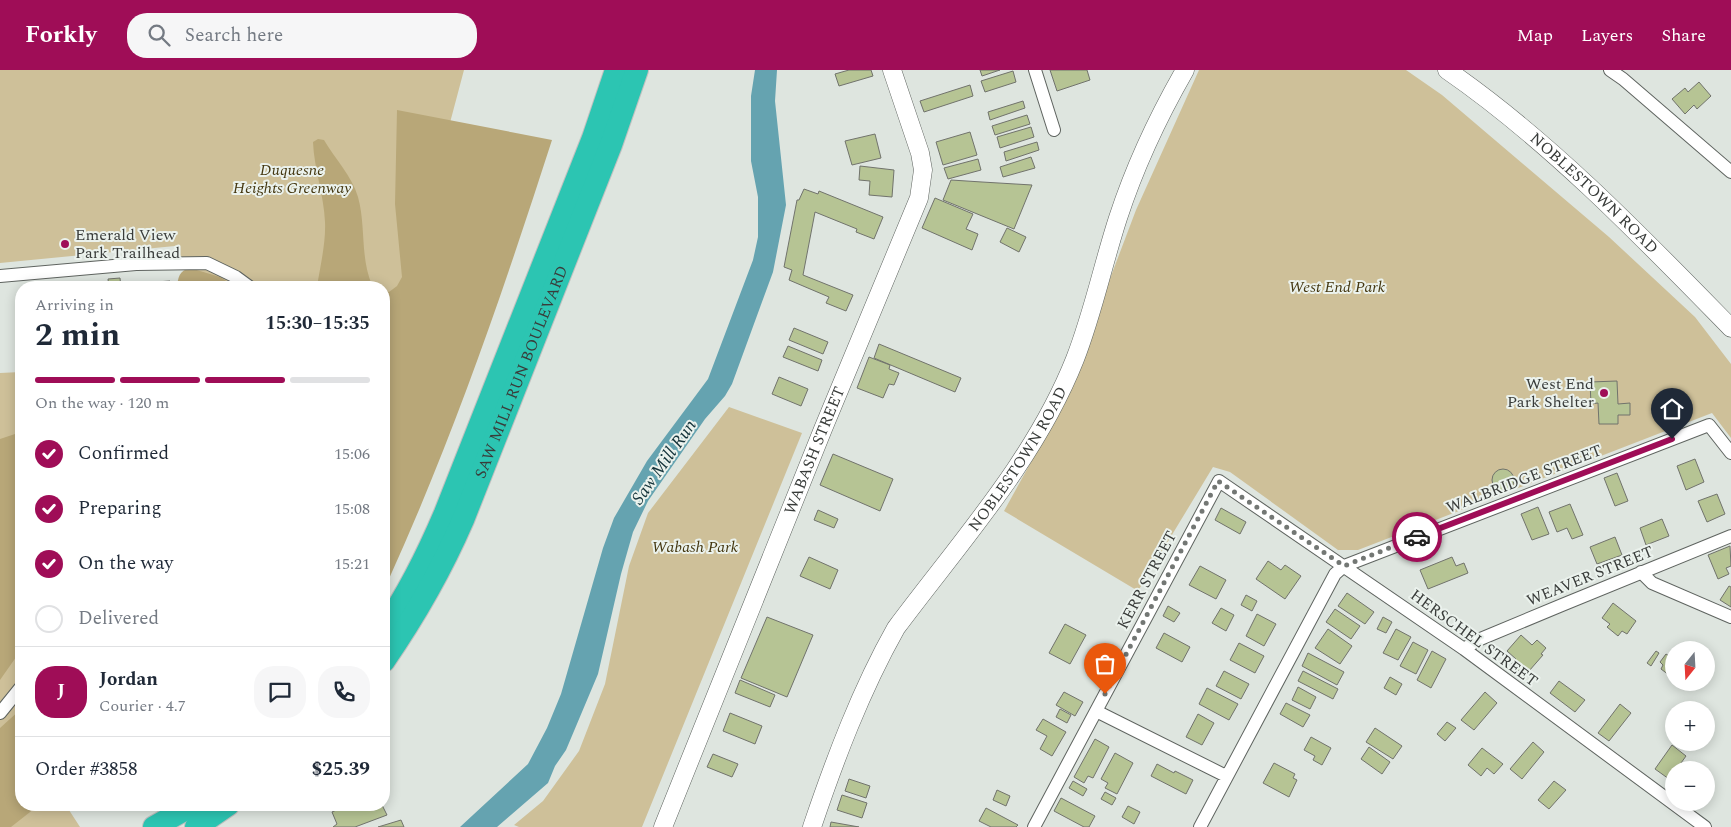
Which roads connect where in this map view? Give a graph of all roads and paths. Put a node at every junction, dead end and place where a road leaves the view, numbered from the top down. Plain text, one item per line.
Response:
1 (616, 70) edge
2 (637, 70) edge
3 (892, 70) edge
4 (1035, 70) edge
5 (1185, 70) edge
6 (1447, 70) edge
7 (1610, 70) edge
8 (1054, 130) dead end
9 (1731, 172) edge
10 (0, 276) edge
11 (241, 281) edge
12 (1731, 328) edge
13 (1731, 453) edge
14 (1218, 481) joint
15 (1731, 536) edge
16 (1344, 566) junction
17 (1641, 572) junction
18 (1731, 617) edge
19 (390, 618) edge
20 (1464, 648) junction
21 (390, 652) edge
22 (15, 694) edge
23 (1096, 711) junction
24 (0, 713) edge
25 (1226, 776) junction
26 (182, 811) edge
27 (185, 811) edge
28 (219, 811) edge
29 (154, 827) edge
30 (162, 827) edge
31 (196, 827) edge
32 (662, 827) edge
33 (812, 827) edge
34 (1034, 827) edge
35 (1200, 827) edge
36 (1705, 827) edge

1 - 19 highway, SAW MILL RUN BOULEVARD
2 - 21 highway, SAW MILL RUN BOULEVARD
3 - 32 main road, WABASH STREET
4 - 8 street
5 - 33 main road, NOBLESTOWN ROAD
6 - 12 main road, NOBLESTOWN ROAD
7 - 9 street
10 - 11 street
13 - 16 street, WALBRIDGE STREET
14 - 16 street, HERSCHEL STREET
14 - 23 street, KERR STREET
15 - 17 street, WEAVER STREET
16 - 20 street, HERSCHEL STREET
16 - 25 street
17 - 18 street
17 - 20 street, WEAVER STREET
20 - 36 street, HERSCHEL STREET
22 - 24 street
23 - 25 street
23 - 34 street, KERR STREET
25 - 35 street
26 - 29 highway
27 - 30 highway
28 - 31 highway

